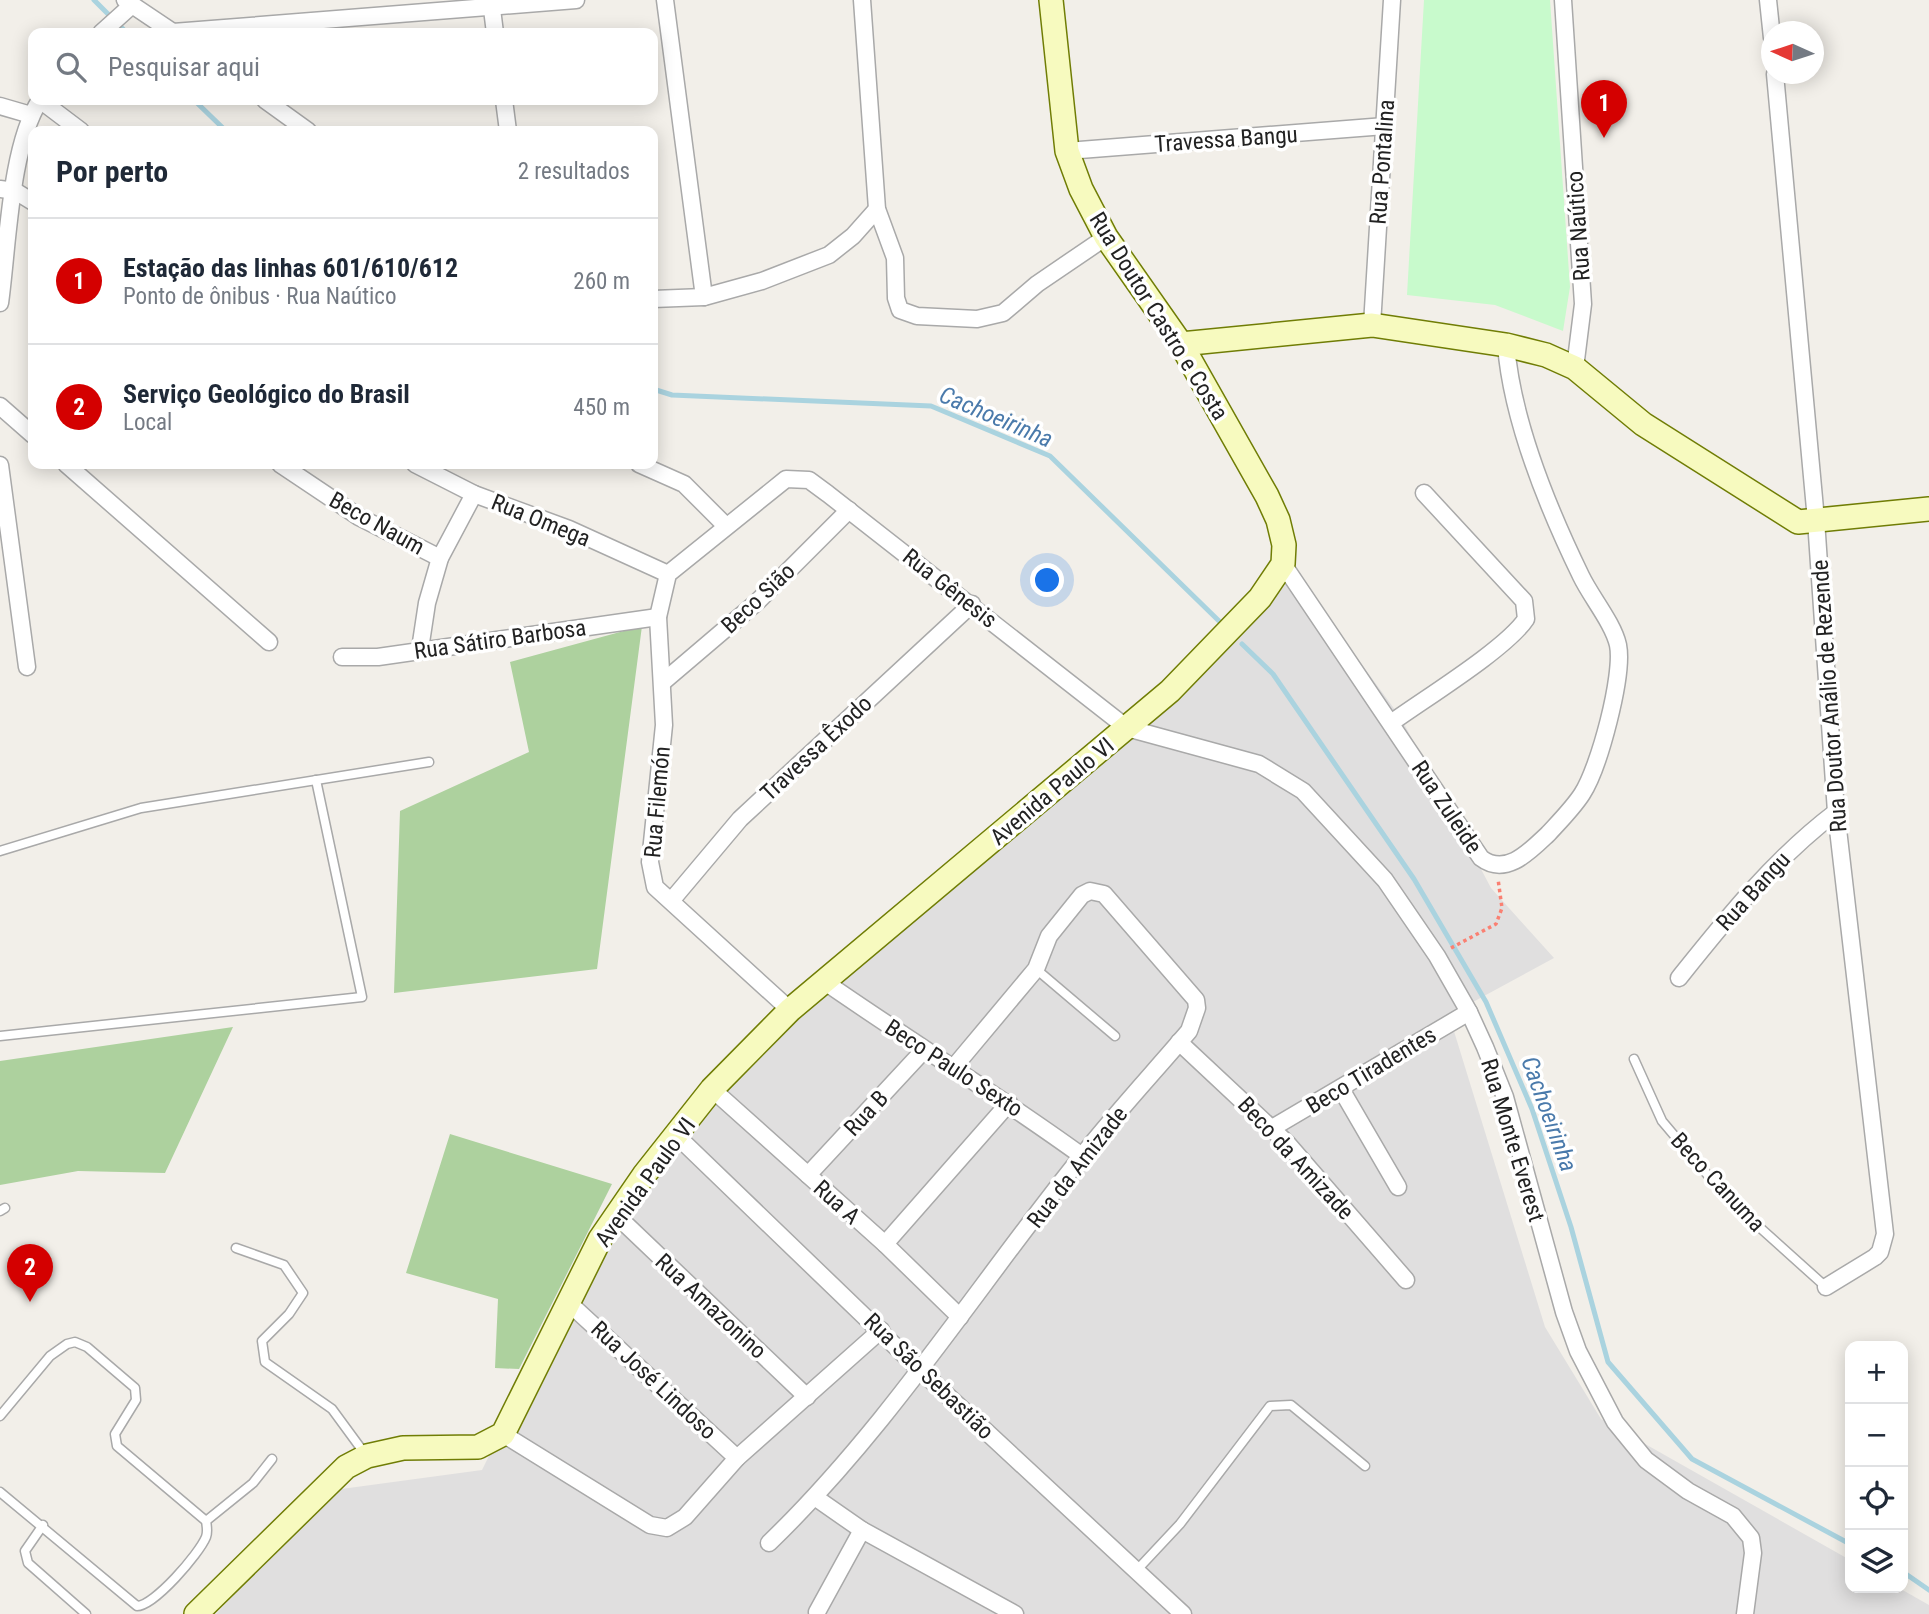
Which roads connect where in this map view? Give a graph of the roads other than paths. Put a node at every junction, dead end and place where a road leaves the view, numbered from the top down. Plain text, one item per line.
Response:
1 (576, 0) edge
2 (665, 0) edge
3 (862, 0) edge
4 (1051, 0) edge
5 (1392, 0) edge
6 (1563, 0) edge
7 (1768, 0) edge
8 (129, 2) edge
9 (491, 4) edge
10 (1770, 21) edge
11 (106, 28) edge
12 (166, 28) edge
13 (228, 28) edge
14 (494, 28) edge
15 (1776, 84) edge
16 (37, 105) edge
17 (47, 105) edge
18 (272, 105) edge
19 (505, 105) edge
20 (0, 106) edge
21 (31, 115) junction
22 (74, 126) edge
23 (301, 126) edge
24 (507, 126) edge
25 (1385, 127) junction
26 (1067, 151) junction
27 (7, 190) edge
28 (28, 200) edge
29 (877, 209) junction
30 (1106, 237) junction
31 (704, 297) junction
32 (658, 299) edge
33 (0, 303) edge
34 (1372, 324) junction
35 (1181, 344) junction
36 (1506, 345) junction
37 (1575, 368) junction
38 (0, 406) edge
39 (28, 431) edge
40 (0, 465) edge
41 (72, 469) edge
42 (287, 469) edge
43 (425, 469) edge
44 (650, 469) edge
45 (1424, 493) dead end
46 (474, 494) junction
47 (1929, 509) edge
48 (849, 510) junction
49 (1816, 520) junction
50 (725, 525) junction
51 (440, 558) junction
52 (1283, 564) junction
53 (668, 575) junction
54 (972, 604) junction
55 (657, 617) junction
56 (269, 642) dead end
57 (420, 649) junction
58 (342, 657) dead end
59 (27, 667) dead end
60 (663, 682) junction
61 (1391, 723) junction
62 (1127, 728) junction
63 (429, 762) dead end
64 (316, 780) junction
65 (1836, 812) junction
66 (0, 851) edge
67 (671, 901) junction
68 (1036, 969) junction
69 (1679, 978) dead end
70 (825, 982) junction
71 (790, 1010) junction
72 (1469, 1012) junction
73 (1115, 1035) dead end
74 (0, 1036) edge
75 (1179, 1042) junction
76 (924, 1050) junction
77 (1634, 1059) dead end
78 (954, 1067) junction
79 (712, 1089) junction
80 (1341, 1089) junction
81 (1009, 1103) junction
82 (1272, 1128) junction
83 (677, 1136) junction
84 (1082, 1156) junction
85 (808, 1175) junction
86 (1398, 1187) dead end
87 (615, 1215) junction
88 (885, 1244) junction
89 (236, 1248) dead end
90 (1406, 1280) dead end
91 (1826, 1287) joint
92 (570, 1304) junction
93 (960, 1317) junction
94 (881, 1330) junction
95 (921, 1371) junction
96 (807, 1397) junction
97 (0, 1416) edge
98 (503, 1434) junction
99 (367, 1456) junction
100 (737, 1458) junction
101 (272, 1459) dead end
102 (1365, 1466) dead end
103 (0, 1492) edge
104 (816, 1498) junction
105 (206, 1521) junction
106 (43, 1525) junction
107 (862, 1530) junction
108 (769, 1543) dead end
109 (1136, 1571) junction
110 (1174, 1611) edge
111 (817, 1612) dead end
112 (86, 1614) edge
113 (196, 1614) edge
114 (1015, 1614) edge
115 (1745, 1614) edge

1 - 9 street
2 - 31 street
3 - 29 street
4 - 26 street, Rua Doutor Castro e Costa
5 - 25 street, Rua Pontalina
6 - 37 street, Rua Naútico
7 - 10 street
8 - 11 street
8 - 12 street
9 - 13 street
9 - 14 street
15 - 49 street, Rua Doutor Análio de Rezende
16 - 21 street
17 - 22 street
18 - 23 street
19 - 24 street
20 - 21 street
21 - 27 street
25 - 26 street, Travessa Bangu
25 - 34 street, Rua Pontalina
26 - 30 street, Rua Doutor Castro e Costa
27 - 28 street
27 - 33 street
29 - 30 street
29 - 31 street
30 - 35 street, Rua Doutor Castro e Costa
31 - 32 street
34 - 35 street
34 - 36 street
35 - 52 street, Rua Doutor Castro e Costa
36 - 37 street
36 - 61 street, Rua Zuleide
37 - 49 street
38 - 39 street
40 - 59 street
41 - 56 street
42 - 51 street, Beco Naum
43 - 46 street, Rua Omega
44 - 50 street
45 - 61 street
46 - 51 street
46 - 53 street, Rua Omega
47 - 49 street
48 - 50 street, Rua Gênesis
48 - 54 street, Rua Gênesis
48 - 60 street, Beco Sião
49 - 65 street, Rua Doutor Análio de Rezende
50 - 53 street
51 - 57 street
52 - 61 street, Rua Zuleide
52 - 62 street
53 - 55 street, Rua Filemón
54 - 62 street, Rua Gênesis
54 - 67 street, Travessa Êxodo
55 - 57 street, Rua Sátiro Barbosa
55 - 60 street, Rua Filemón
57 - 58 street, Rua Sátiro Barbosa
60 - 67 street, Rua Filemón
62 - 70 street, Avenida Paulo VI
62 - 72 street, Rua Monte Everest
63 - 64 lane
64 - 66 lane
64 - 74 lane
65 - 69 street, Rua Bangu
65 - 91 street, Rua Doutor Análio de Rezende
67 - 71 street, Rua Filemón
68 - 73 lane
68 - 75 street, Rua da Amizade
68 - 78 street
70 - 71 street, Avenida Paulo VI
70 - 76 street, Beco Paulo Sexto
71 - 79 street, Avenida Paulo VI
72 - 80 street, Beco Tiradentes
72 - 115 street, Rua Monte Everest
75 - 82 street, Beco da Amizade
75 - 84 street, Rua da Amizade
76 - 78 street, Beco Paulo Sexto
76 - 85 street, Rua B
77 - 91 lane, Beco Canuma
78 - 81 street, Beco Paulo Sexto
79 - 83 street, Avenida Paulo VI
79 - 85 street, Rua A
80 - 82 street, Beco Tiradentes
80 - 86 street
81 - 84 street, Beco Paulo Sexto
81 - 88 street
82 - 90 street, Beco da Amizade
83 - 87 street, Avenida Paulo VI
83 - 94 street, Rua São Sebastião
84 - 93 street, Rua da Amizade
85 - 88 street, Rua A
87 - 92 street, Avenida Paulo VI
87 - 96 street, Rua Amazonino
88 - 93 street, Rua A
89 - 99 lane
92 - 98 street, Avenida Paulo VI
92 - 100 street, Rua José Lindoso
93 - 95 street, Rua da Amizade
94 - 95 street, Rua São Sebastião
94 - 96 street
95 - 104 street, Rua da Amizade
95 - 109 street, Rua São Sebastião
96 - 100 street
97 - 105 lane
98 - 99 street
98 - 100 street
99 - 113 street
101 - 105 lane
102 - 109 lane
103 - 106 lane
104 - 107 street
104 - 108 street, Rua da Amizade
105 - 106 lane
106 - 112 lane
107 - 111 street
107 - 114 street
109 - 110 street, Rua São Sebastião

